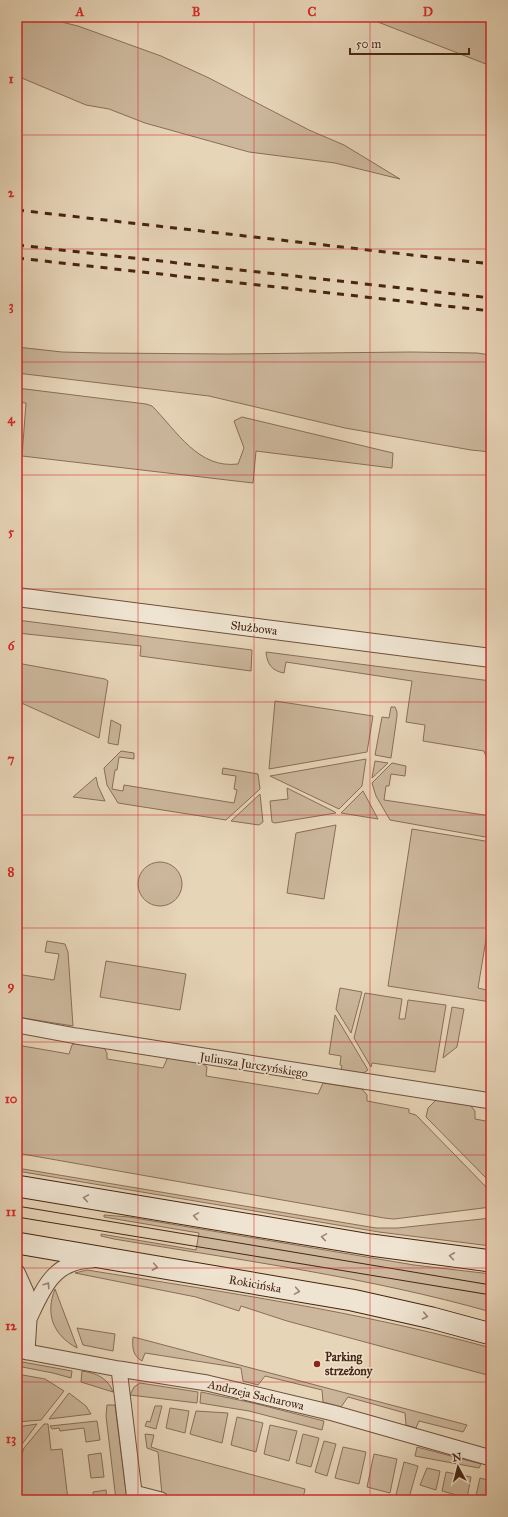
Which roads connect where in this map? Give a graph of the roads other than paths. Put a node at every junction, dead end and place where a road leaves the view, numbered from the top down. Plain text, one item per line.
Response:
1 (17, 597) edge
2 (491, 658) edge
3 (17, 1025) edge
4 (491, 1101) edge
5 (17, 1186) edge
6 (17, 1243) edge
7 (117, 1260) junction
8 (491, 1261) edge
9 (17, 1272) edge
10 (29, 1319) junction
11 (491, 1334) edge
12 (22, 1351) edge
13 (119, 1369) junction
14 (491, 1458) edge
15 (135, 1497) edge
16 (161, 1500) edge

1 - 2 street, Służbowa
3 - 4 street, Juliusza Jurczyńskiego
8 -> 5 main road
6 - 7 main road, Rokicińska
10 -> 7 street
7 -> 11 main road, Rokicińska
9 - 10 street
10 - 12 street
12 - 13 street, Andrzeja Sacharowa
13 - 14 street, Andrzeja Sacharowa
13 - 15 street
15 - 16 street

